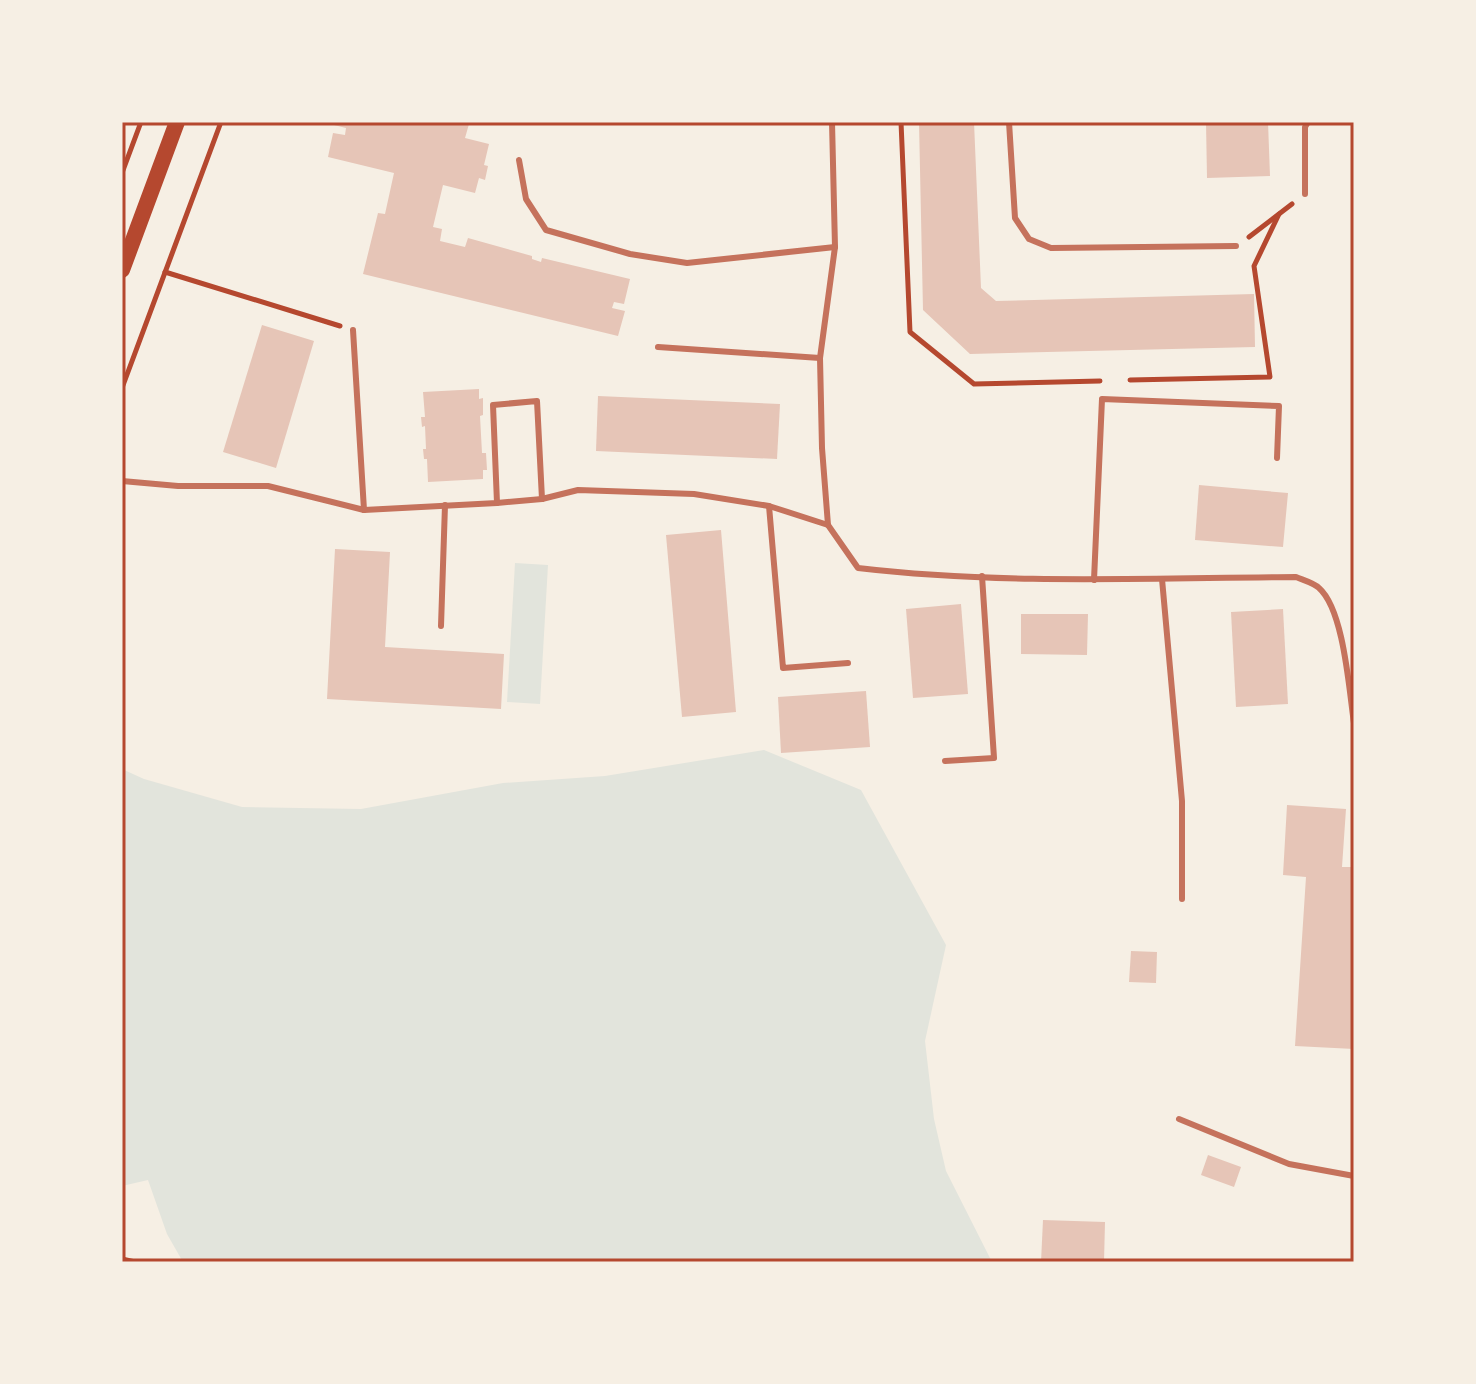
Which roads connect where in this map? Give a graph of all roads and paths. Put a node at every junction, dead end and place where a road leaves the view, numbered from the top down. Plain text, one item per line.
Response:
1 (141, 122) edge
2 (177, 122) edge
3 (221, 122) edge
4 (832, 122) edge
5 (901, 122) edge
6 (1009, 122) edge
7 (1308, 122) edge
8 (519, 160) dead end
9 (122, 173) edge
10 (1305, 194) joint
11 (1279, 214) junction
12 (1236, 246) joint
13 (835, 247) junction
14 (122, 270) edge
15 (165, 272) junction
16 (353, 330) joint
17 (658, 347) dead end
18 (820, 358) junction
19 (1130, 380) dead end
20 (1114, 381) dead end
21 (122, 388) edge
22 (1277, 458) dead end
23 (122, 481) edge
24 (542, 499) junction
25 (497, 503) junction
26 (445, 505) junction
27 (769, 506) junction
28 (364, 510) junction
29 (828, 525) junction
30 (982, 576) junction
31 (1162, 579) junction
32 (1094, 580) junction
33 (441, 626) dead end
34 (848, 663) dead end
35 (1354, 723) edge
36 (945, 761) dead end
37 (1182, 899) dead end
38 (1179, 1119) dead end
39 (1354, 1176) edge
40 (122, 1259) edge
41 (135, 1262) edge

1 - 9 path
2 - 14 main road
3 - 15 path
4 - 13 lane
5 - 20 path
6 - 12 lane
7 - 10 lane
8 - 13 lane
10 - 11 path
11 - 12 path
11 - 19 path
13 - 18 lane
15 - 16 path
15 - 21 path
16 - 28 lane
17 - 18 lane
18 - 29 lane
22 - 32 lane
23 - 28 lane
24 - 25 lane
24 - 25 lane
24 - 27 lane
25 - 26 lane
26 - 28 lane
26 - 33 lane
27 - 29 lane
27 - 34 lane
29 - 30 lane
30 - 32 lane
30 - 36 lane
31 - 32 lane
31 - 35 lane
31 - 37 lane
38 - 39 lane
40 - 41 path

